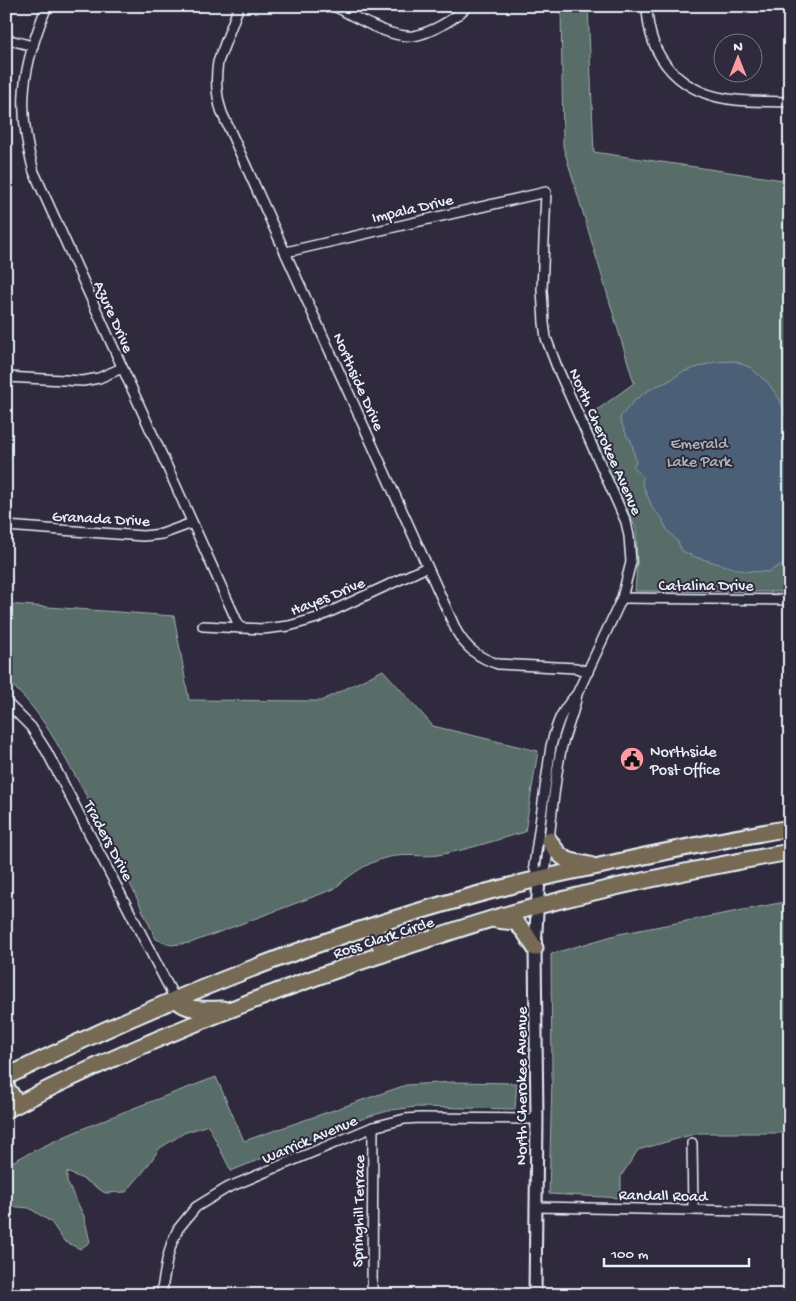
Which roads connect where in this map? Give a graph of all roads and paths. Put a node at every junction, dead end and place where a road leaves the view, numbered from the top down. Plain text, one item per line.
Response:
1 (47, 6) edge
2 (239, 6) edge
3 (334, 6) edge
4 (467, 6) edge
5 (647, 6) edge
6 (6, 39) edge
7 (33, 46) junction
8 (790, 102) edge
9 (546, 192) joint
10 (286, 252) junction
11 (122, 368) junction
12 (6, 377) edge
13 (192, 523) junction
14 (6, 526) edge
15 (428, 567) junction
16 (622, 598) junction
17 (790, 600) edge
18 (203, 626) dead end
19 (240, 628) junction
20 (588, 672) junction
21 (577, 694) junction
22 (6, 702) edge
23 (790, 828) edge
24 (549, 840) junction
25 (790, 852) edge
26 (598, 866) junction
27 (539, 878) junction
28 (536, 906) junction
29 (487, 920) junction
30 (374, 926) junction
31 (535, 948) junction
32 (383, 954) junction
33 (175, 999) junction
34 (234, 1009) junction
35 (6, 1077) edge
36 (6, 1086) edge
37 (12, 1107) edge
38 (537, 1119) junction
39 (373, 1127) junction
40 (692, 1143) dead end
41 (536, 1207) junction
42 (693, 1210) junction
43 (790, 1212) edge
44 (161, 1295) edge
45 (372, 1295) edge
46 (535, 1295) edge

1 - 7 street, Azure Drive
2 - 10 street, Northside Drive
3 - 4 street
5 - 8 street
6 - 7 street
7 - 11 street, Azure Drive
9 - 10 street, Impala Drive
9 - 16 street, North Cherokee Avenue
10 - 15 street, Northside Drive
11 - 12 street
11 - 13 street, Azure Drive
13 - 14 street, Granada Drive
13 - 19 street, Azure Drive
15 - 19 street, Hayes Drive
15 - 20 street, Northside Drive
16 - 17 street, Catalina Drive
16 - 20 street, North Cherokee Avenue
18 - 19 street, Hayes Drive
20 - 21 street, North Cherokee Avenue
21 - 24 street, North Cherokee Avenue
21 - 27 street, North Cherokee Avenue
22 - 33 street, Traders Drive
23 - 26 highway, Ross Clark Circle
24 - 26 highway
24 - 27 street, North Cherokee Avenue
25 - 28 highway, Ross Clark Circle
26 - 27 highway, Ross Clark Circle
27 - 28 street, North Cherokee Avenue
27 - 30 highway, Ross Clark Circle
28 - 29 highway, Ross Clark Circle
28 - 31 street, North Cherokee Avenue
29 - 31 highway
29 - 32 highway, Ross Clark Circle
30 - 32 highway
30 - 33 highway, Ross Clark Circle
31 - 38 street, North Cherokee Avenue
32 - 34 highway, Ross Clark Circle
33 - 34 highway
33 - 35 highway, Ross Clark Circle
34 - 37 highway, Ross Clark Circle
36 - 37 highway
38 - 39 street, Warrick Avenue
38 - 41 street, North Cherokee Avenue
39 - 44 street, Warrick Avenue
39 - 45 street, Springhill Terrace
40 - 42 street
41 - 42 street, Randall Road
41 - 46 street, North Cherokee Avenue
42 - 43 street, Randall Road

